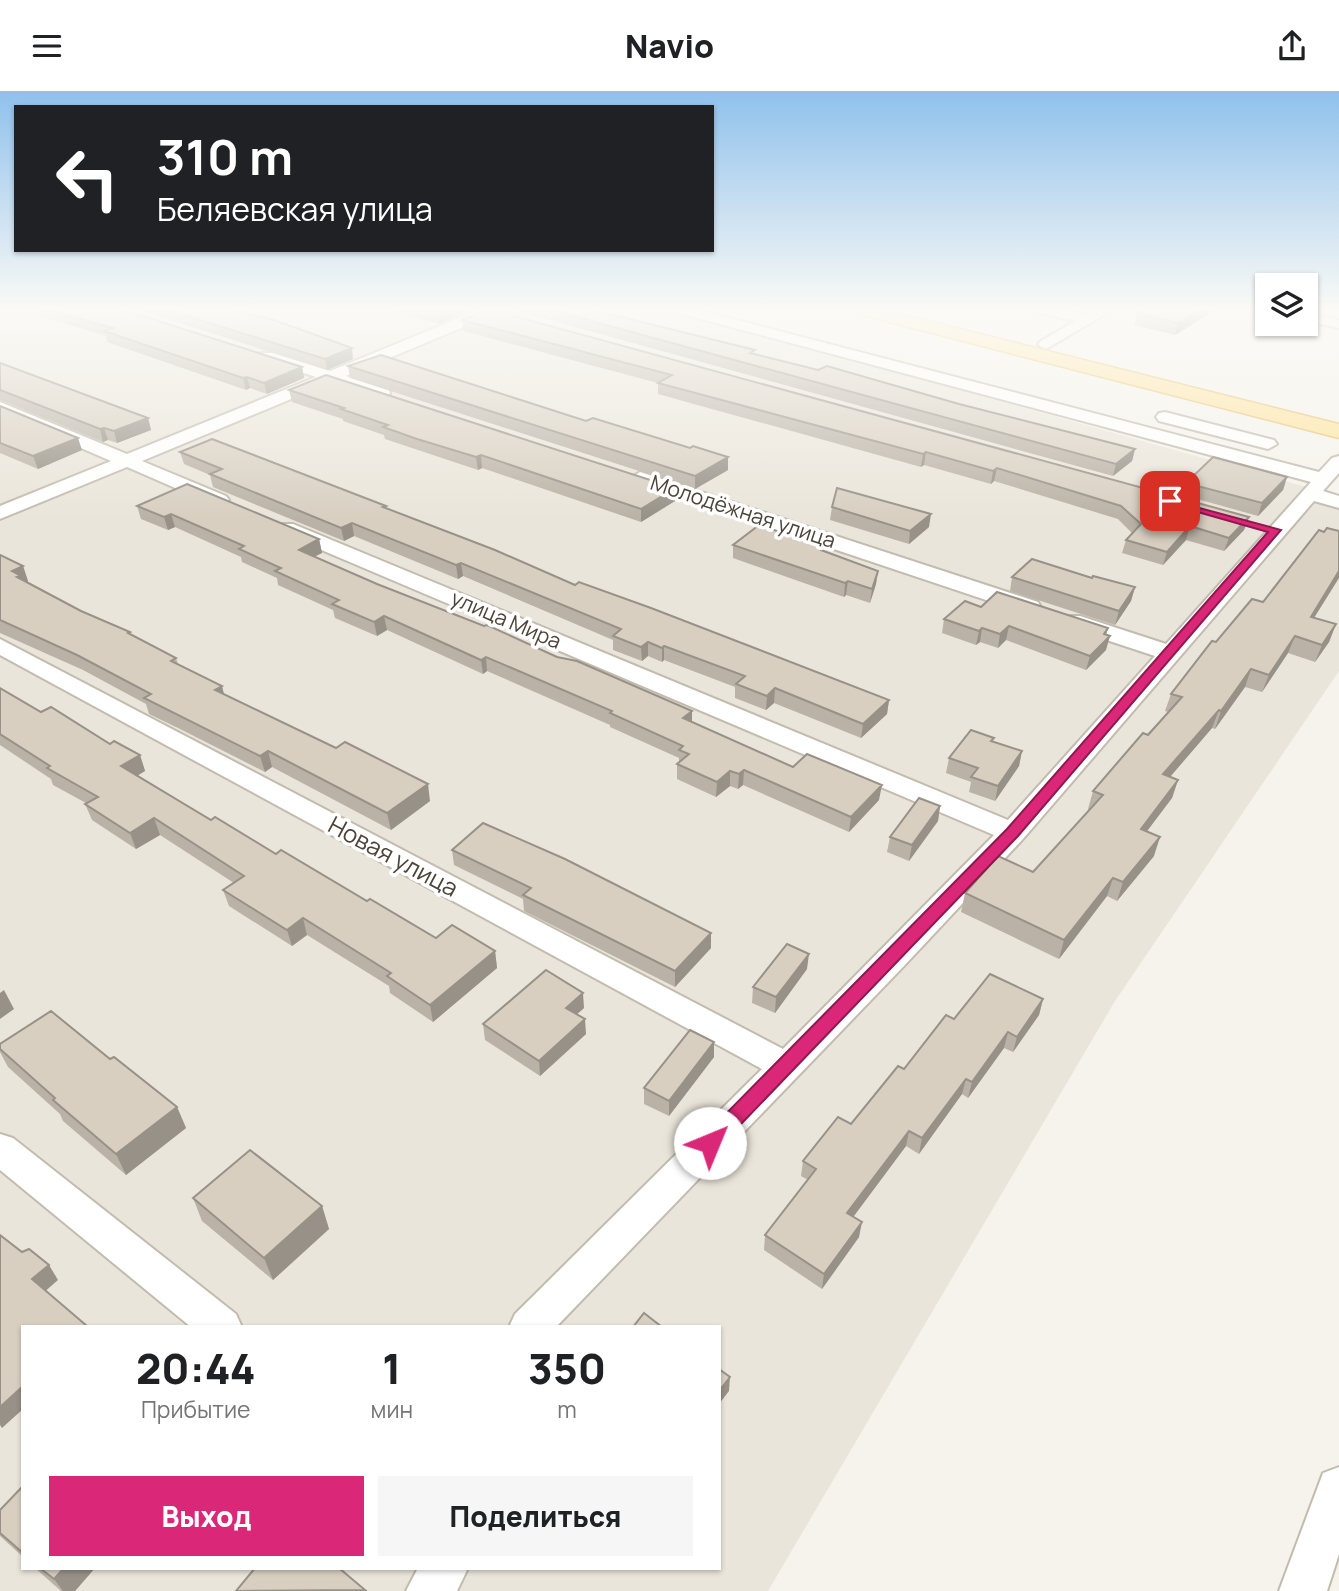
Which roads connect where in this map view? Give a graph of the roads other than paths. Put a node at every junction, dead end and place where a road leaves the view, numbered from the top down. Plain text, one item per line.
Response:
1 (326, 379) edge
2 (337, 379) edge
3 (946, 379) edge
4 (1135, 379) edge
5 (1185, 379) edge
6 (396, 398) edge
7 (0, 407) edge
8 (1165, 417) dead end
9 (1339, 418) edge
10 (1199, 426) junction
11 (1339, 431) edge
12 (1181, 441) junction
13 (1268, 444) dead end
14 (126, 461) junction
15 (619, 471) edge
16 (1327, 484) edge
17 (242, 509) edge
18 (0, 513) edge
19 (267, 520) edge
20 (0, 646) edge
21 (1169, 653) junction
22 (1013, 833) junction
23 (787, 1067) junction
24 (0, 1149) edge
25 (220, 1325) edge
26 (531, 1325) edge
27 (1339, 1489) edge
28 (444, 1570) edge
29 (430, 1591) edge
30 (1303, 1591) edge

1 - 14 street
2 - 6 street
3 - 12 street
4 - 11 main road
5 - 9 main road
7 - 14 street
8 - 10 street
10 - 12 street
10 - 13 street
12 - 16 street
14 - 17 street
14 - 18 street
15 - 21 street, Молодёжная улица
16 - 21 street
19 - 22 street, улица Мира
20 - 23 street, Новая улица
21 - 22 street
22 - 23 street
23 - 26 street
24 - 25 street
27 - 30 street
28 - 29 street

